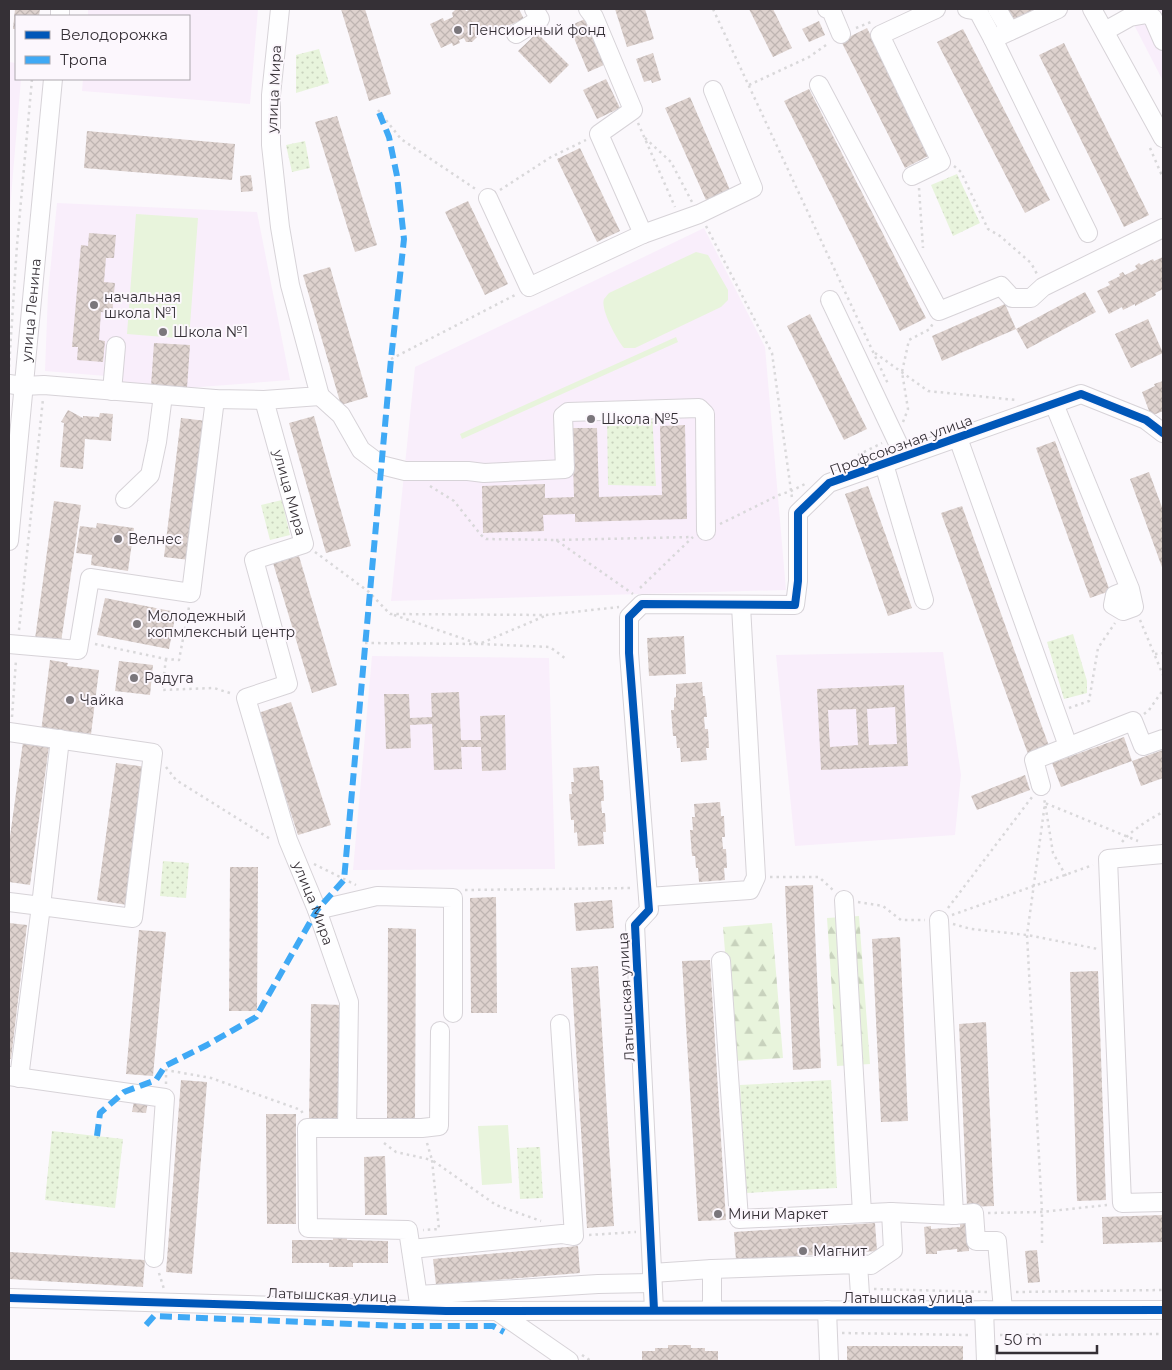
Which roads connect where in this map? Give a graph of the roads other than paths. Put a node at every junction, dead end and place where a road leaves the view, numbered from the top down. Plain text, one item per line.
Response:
1 (280, 9) edge
2 (534, 9) edge
3 (588, 9) edge
4 (827, 9) edge
5 (936, 9) edge
6 (997, 9) edge
7 (1058, 9) edge
8 (1092, 9) edge
9 (976, 10) edge
10 (1010, 31) junction
11 (1104, 31) junction
12 (516, 34) dead end
13 (841, 34) road end
14 (993, 39) junction
15 (1163, 41) edge
16 (53, 80) edge
17 (819, 85) dead end
18 (713, 90) dead end
19 (1163, 136) edge
20 (912, 176) road end
21 (488, 198) road end
22 (1163, 228) edge
23 (1088, 233) dead end
24 (643, 234) junction
25 (830, 300) dead end
26 (116, 346) dead end
27 (16, 385) edge
28 (112, 391) junction
29 (163, 395) junction
30 (320, 396) junction
31 (215, 399) junction
32 (264, 400) junction
33 (1054, 404) junction
34 (1163, 433) edge
35 (958, 438) junction
36 (904, 456) junction
37 (884, 464) junction
38 (125, 499) dead end
39 (700, 534) road end
40 (9, 541) edge
41 (641, 596) joint
42 (924, 600) dead end
43 (741, 606) junction
44 (1129, 609) road end
45 (13, 644) edge
46 (10, 732) edge
47 (60, 739) junction
48 (1163, 739) edge
49 (1068, 746) junction
50 (1041, 786) road end
51 (1161, 854) edge
52 (647, 892) junction
53 (844, 900) road end
54 (9, 902) edge
55 (40, 906) junction
56 (317, 910) junction
57 (939, 920) road end
58 (721, 960) dead end
59 (454, 1013) dead end
60 (560, 1024) dead end
61 (440, 1030) dead end
62 (14, 1077) edge
63 (348, 1128) junction
64 (1163, 1202) edge
65 (891, 1212) junction
66 (862, 1213) junction
67 (954, 1214) junction
68 (411, 1249) junction
69 (154, 1258) road end
70 (858, 1264) junction
71 (712, 1269) junction
72 (652, 1278) junction
73 (9, 1298) edge
74 (419, 1302) junction
75 (654, 1310) junction
76 (712, 1310) junction
77 (826, 1310) junction
78 (861, 1310) junction
79 (984, 1310) junction
80 (1003, 1310) junction
81 (1163, 1310) edge
82 (497, 1311) junction
83 (569, 1361) edge
84 (829, 1361) edge
85 (986, 1361) edge

1 - 30 street, улица Мира
2 - 12 street
3 - 24 street
4 - 13 street
5 - 20 street
6 - 10 street
7 - 10 street
8 - 11 street
9 - 14 street
10 - 14 street
11 - 15 street
11 - 19 street
14 - 23 street
16 - 27 street, улица Ленина
17 - 22 street
18 - 24 street
21 - 24 street
25 - 36 street
26 - 28 street
27 - 28 street
27 - 40 street, улица Ленина
28 - 29 street
29 - 31 street
29 - 38 street
30 - 32 street
30 - 39 street
31 - 32 street
31 - 45 street
32 - 56 street, улица Мира
33 - 34 street, Профсоюзная улица
33 - 35 street, Профсоюзная улица
33 - 44 street
35 - 36 street, Профсоюзная улица
35 - 49 street
36 - 37 street, Профсоюзная улица
37 - 42 street
37 - 43 street, Профсоюзная улица
41 - 43 street, Профсоюзная улица
41 - 52 street, Латышская улица
43 - 52 street
46 - 47 street
47 - 55 street
47 - 55 street
48 - 49 street
49 - 50 street
51 - 64 street
52 - 72 street, Латышская улица
53 - 66 street
54 - 55 street
55 - 62 street
56 - 59 street
56 - 63 street, улица Мира
57 - 67 street
58 - 66 street
60 - 68 street
61 - 63 street
62 - 69 street
63 - 68 street
65 - 66 street
65 - 67 street
65 - 70 street
67 - 80 street
68 - 74 street
70 - 71 street
70 - 78 street
71 - 72 street
71 - 76 street
72 - 74 street
72 - 75 street, Латышская улица
73 - 74 street, Латышская улица
74 - 82 street, Латышская улица
75 - 76 street, Латышская улица
75 - 82 street, Латышская улица
76 - 77 street, Латышская улица
77 - 78 street, Латышская улица
77 - 84 street
78 - 79 street, Латышская улица
79 - 80 street, Латышская улица
79 - 85 street
80 - 81 street, Латышская улица
82 - 83 street

